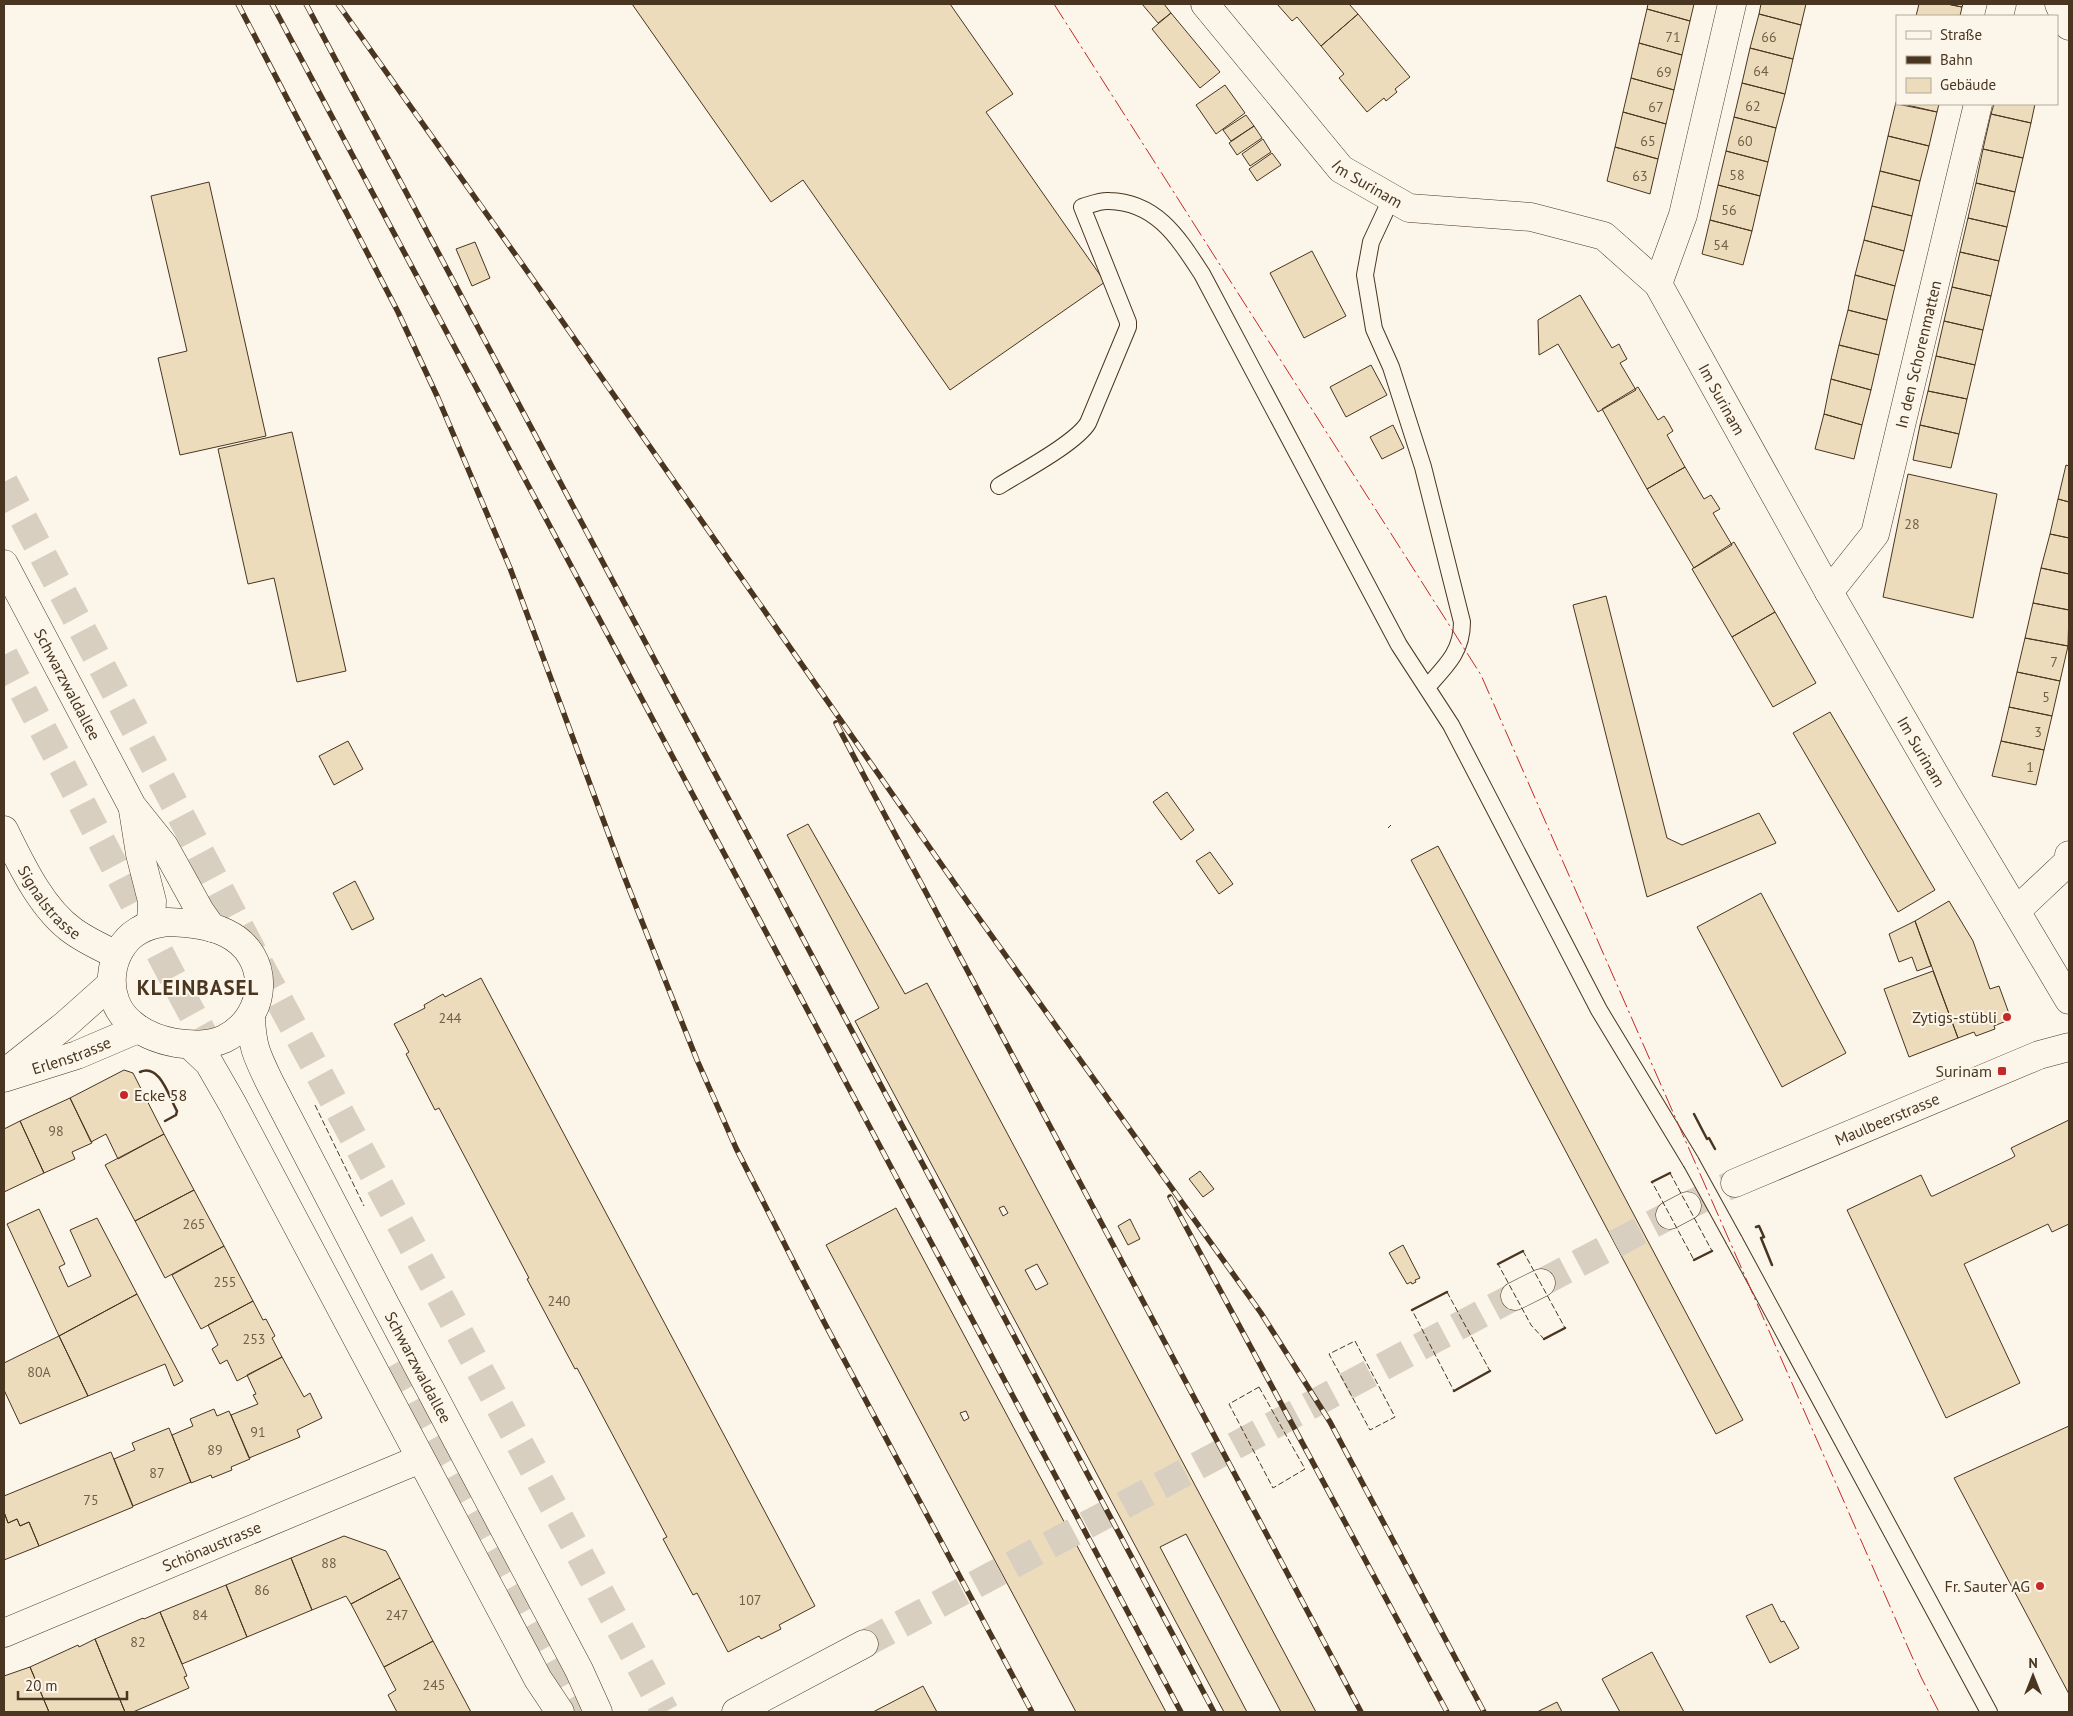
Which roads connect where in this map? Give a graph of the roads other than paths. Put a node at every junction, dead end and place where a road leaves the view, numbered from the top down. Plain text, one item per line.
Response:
1 (1732, 4) edge
2 (2059, 4) edge
3 (1217, 10) edge
4 (2069, 26) edge
5 (1978, 105) edge
6 (1392, 198) junction
7 (1658, 284) junction
8 (999, 486) dead end
9 (4, 564) edge
10 (1829, 592) junction
11 (1426, 687) junction
12 (132, 806) junction
13 (4, 830) edge
14 (2069, 855) edge
15 (2016, 911) junction
16 (151, 924) junction
17 (212, 928) junction
18 (117, 955) junction
19 (111, 984) junction
20 (2069, 1000) edge
21 (251, 1017) junction
22 (138, 1029) junction
23 (190, 1045) junction
24 (2069, 1047) edge
25 (4, 1074) edge
26 (4, 1078) edge
27 (1735, 1183) tunnel mouth
28 (1541, 1283) tunnel mouth
29 (1515, 1296) tunnel mouth
30 (420, 1459) junction
31 (4, 1634) edge
32 (864, 1644) tunnel mouth
33 (560, 1712) edge
34 (598, 1712) edge
35 (736, 1712) edge
36 (1989, 1712) edge

1 - 7 street
2 - 4 street
3 - 6 street, Im Surinam
5 - 10 street, In den Schorenmatten
6 - 7 street, Im Surinam
6 - 11 lane
7 - 10 street, Im Surinam
8 - 11 lane
9 - 12 street, Schwarzwaldallee
10 - 15 street, Im Surinam
11 - 36 lane, bridge
12 - 16 street, Schwarzwaldallee
12 - 17 street, Schwarzwaldallee
13 - 18 street, Signalstrasse
14 - 15 street
15 - 20 street, Im Surinam
16 - 17 street
16 - 18 street
17 - 21 street
18 - 19 street
19 - 22 street
19 - 25 street, Erlenstrasse
21 - 23 street
21 - 34 street, Schwarzwaldallee
22 - 23 street
22 - 26 street, Erlenstrasse
23 - 30 street
24 - 27 street, Maulbeerstrasse
28 - 29 street
30 - 31 street, Schönaustrasse
30 - 33 street
32 - 35 street

